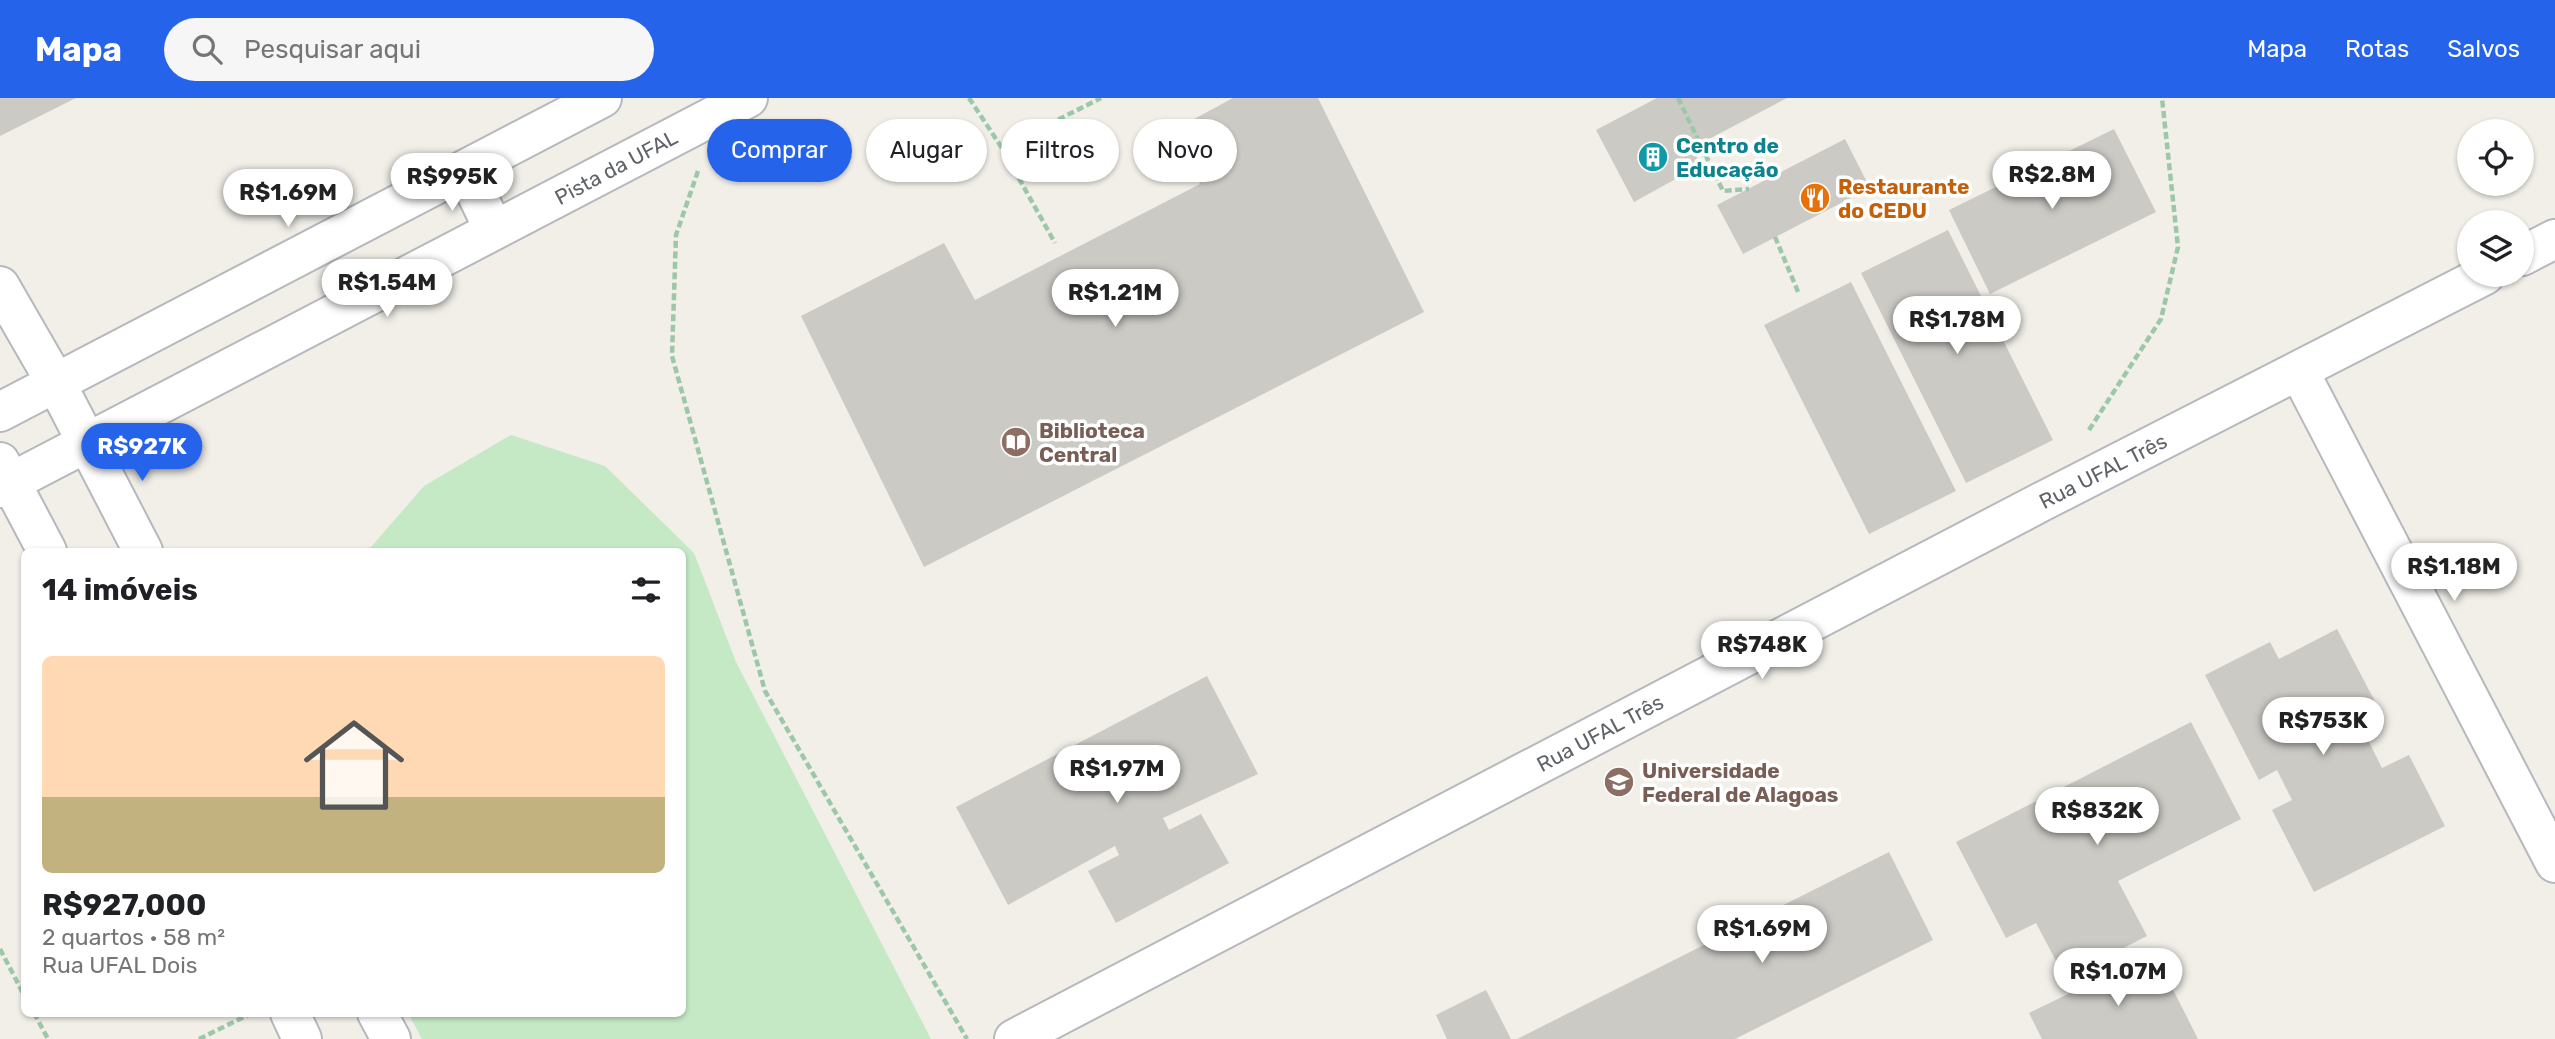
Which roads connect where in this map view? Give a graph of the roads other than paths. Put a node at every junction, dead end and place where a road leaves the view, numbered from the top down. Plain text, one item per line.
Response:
1 (603, 98) edge
2 (733, 106) edge
3 (465, 170) junction
4 (494, 230) junction
5 (2555, 239) edge
6 (2534, 250) edge
7 (0, 286) edge
8 (2463, 287) edge
9 (2299, 371) junction
10 (56, 383) junction
11 (0, 412) edge
12 (88, 442) junction
13 (4, 477) edge
14 (45, 548) edge
15 (141, 548) edge
16 (2555, 863) edge
17 (292, 1017) edge
18 (379, 1017) edge
19 (302, 1039) edge
20 (390, 1039) edge
21 (1014, 1039) edge

1 - 3 street
2 - 4 street, Pista da UFAL
3 - 4 street
3 - 10 street
4 - 12 street, Pista da UFAL
5 - 6 street
7 - 10 street
8 - 9 street, Rua UFAL Três
9 - 16 street
9 - 21 street, Rua UFAL Três
10 - 11 street
10 - 12 street
12 - 13 street, Pista da UFAL
12 - 15 street
13 - 14 street
17 - 19 street
18 - 20 street

